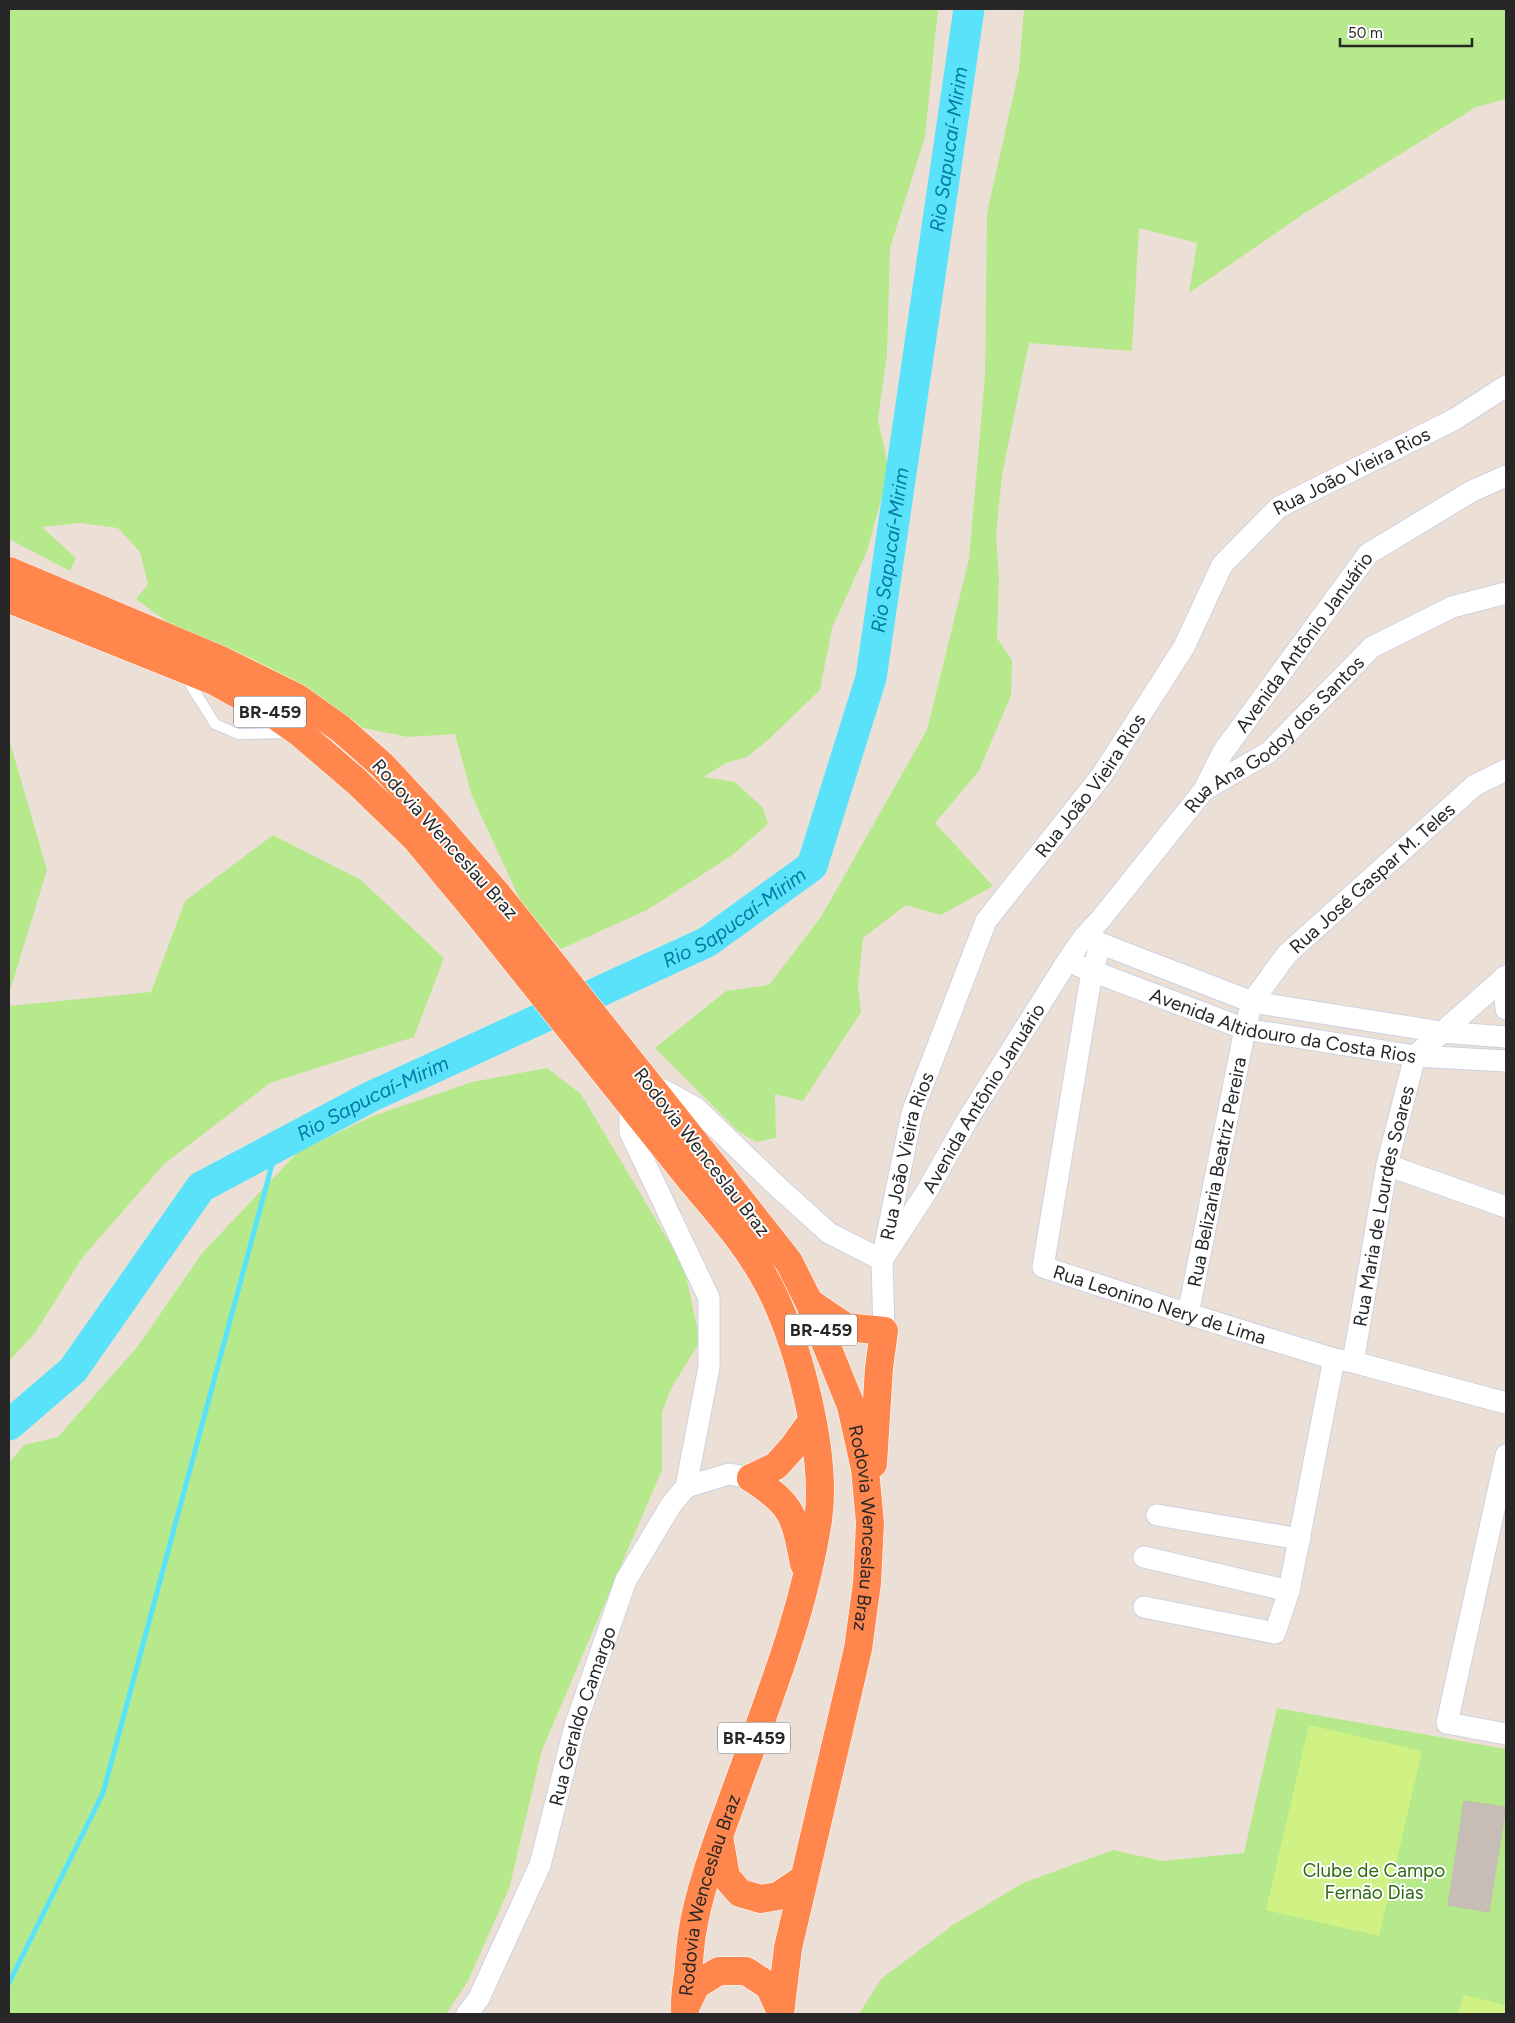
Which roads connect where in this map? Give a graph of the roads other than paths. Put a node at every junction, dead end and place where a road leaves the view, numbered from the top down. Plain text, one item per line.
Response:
1 (1506, 386) edge
2 (1506, 476) edge
3 (12, 582) edge
4 (1506, 593) edge
5 (179, 667) junction
6 (300, 733) junction
7 (1506, 770) edge
8 (1204, 790) junction
9 (1093, 940) junction
10 (1068, 960) junction
11 (1092, 971) junction
12 (1505, 977) edge
13 (1252, 1002) junction
14 (1506, 1009) edge
15 (1245, 1029) junction
16 (1440, 1032) junction
17 (1506, 1036) edge
18 (1415, 1056) junction
19 (1506, 1061) edge
20 (1387, 1165) junction
21 (1506, 1208) edge
22 (882, 1260) junction
23 (809, 1302) junction
24 (1188, 1314) junction
25 (884, 1331) junction
26 (1344, 1361) junction
27 (1506, 1403) edge
28 (812, 1421) junction
29 (1506, 1454) edge
30 (751, 1478) junction
31 (686, 1486) junction
32 (1157, 1515) dead end
33 (870, 1523) junction
34 (1300, 1539) junction
35 (1144, 1557) dead end
36 (807, 1578) junction
37 (1289, 1591) junction
38 (1144, 1607) dead end
39 (1506, 1734) edge
40 (719, 1836) junction
41 (803, 1879) junction
42 (684, 2012) edge
43 (780, 2012) edge
44 (467, 2014) edge

1 - 22 street, Rua João Vieira Rios
2 - 8 street, Avenida Antônio Januário
3 - 5 highway, Rodovia Wenceslau Braz / BR-459
3 - 23 highway, Rodovia Wenceslau Braz / BR-459, bridge
4 - 8 street, Rua Ana Godoy dos Santos
5 - 6 highway, Rodovia Wenceslau Braz / BR-459
5 - 6 lane
6 - 28 highway, Rodovia Wenceslau Braz / BR-459, bridge
7 - 13 street, Rua José Gaspar M. Teles
8 - 9 street, Rua Ana Godoy dos Santos
9 - 10 street, Avenida Antônio Januário
9 - 11 street, Rua Leonino Nery de Lima
9 - 13 street, Avenida Altidouro da Costa Rios
10 - 11 street, Avenida Altidouro da Costa Rios
10 - 22 street, Avenida Antônio Januário
11 - 15 street, Avenida Altidouro da Costa Rios
11 - 24 street, Rua Leonino Nery de Lima
12 - 14 street
12 - 16 street
13 - 15 street, Rua Belizaria Beatriz Pereira
13 - 16 street, Avenida Altidouro da Costa Rios
15 - 18 street, Avenida Altidouro da Costa Rios
15 - 24 street, Rua Belizaria Beatriz Pereira
16 - 17 street, Avenida Altidouro da Costa Rios
16 - 18 street
18 - 19 street, Avenida Altidouro da Costa Rios
18 - 20 street, Rua Maria de Lourdes Soares
20 - 21 street
20 - 26 street, Rua Maria de Lourdes Soares
22 - 25 street, Rua João Vieira Rios
22 - 31 street
23 - 25 highway
23 - 33 highway, Rodovia Wenceslau Braz / BR-459
24 - 26 street, Rua Leonino Nery de Lima
25 - 33 highway
26 - 27 street, Rua Leonino Nery de Lima
26 - 34 street, Rua Maria de Lourdes Soares
28 - 30 highway
28 - 36 highway, Rodovia Wenceslau Braz / BR-459
29 - 39 street
30 - 31 street
30 - 36 highway, BR-459
31 - 44 street, Rua Geraldo Camargo
32 - 34 street
33 - 41 highway, Rodovia Wenceslau Braz / BR-459
34 - 37 street, Rua Maria de Lourdes Soares
35 - 37 street
36 - 40 highway, Rodovia Wenceslau Braz / BR-459
37 - 38 street, Rua Maria de Lourdes Soares
40 - 41 highway
40 - 42 highway, Rodovia Wenceslau Braz / BR-459
41 - 43 highway, Rodovia Wenceslau Braz / BR-459
42 - 43 highway

